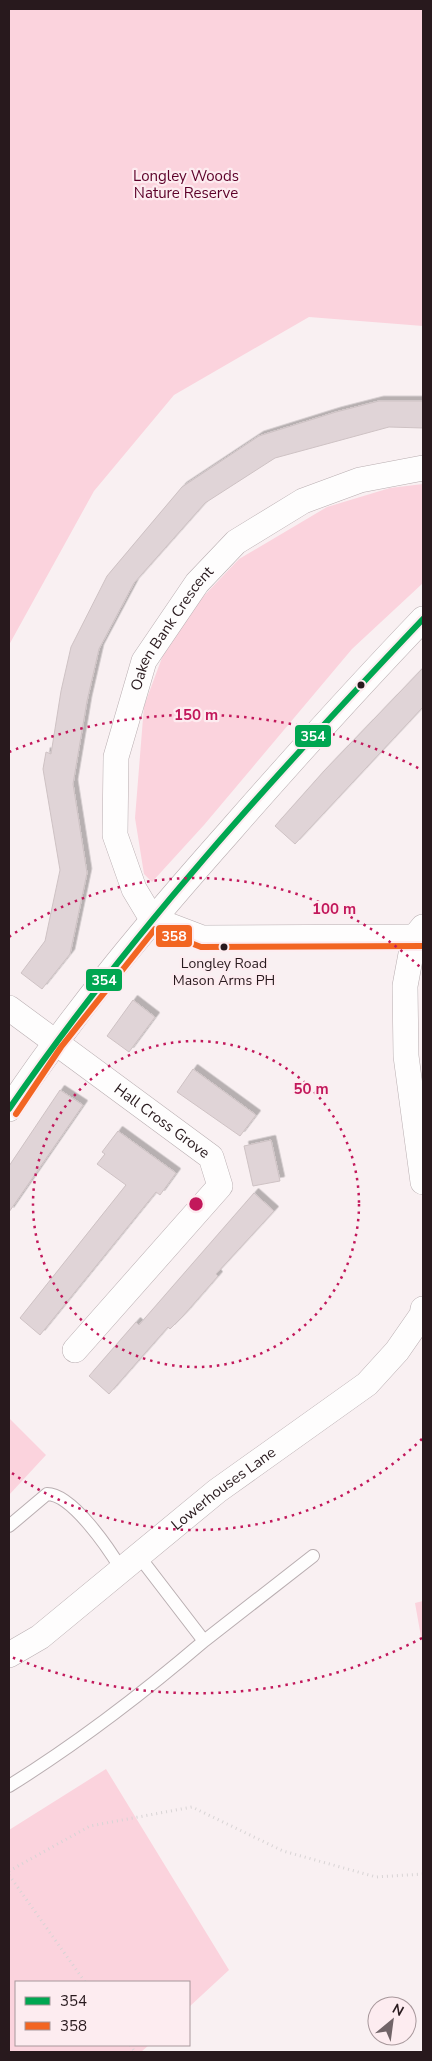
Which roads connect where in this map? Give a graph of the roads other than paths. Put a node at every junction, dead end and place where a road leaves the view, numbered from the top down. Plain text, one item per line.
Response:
1 (423, 468) edge
2 (423, 619) edge
3 (152, 918) junction
4 (420, 934) edge
5 (9, 1008) edge
6 (54, 1042) junction
7 (414, 1055) edge
8 (9, 1109) edge
9 (423, 1182) edge
10 (423, 1313) edge
11 (75, 1350) dead end
12 (9, 1526) edge
13 (313, 1556) dead end
14 (130, 1562) junction
15 (204, 1641) junction
16 (9, 1656) edge
17 (9, 1786) edge

1 - 3 street, Oaken Bank Crescent
2 - 3 street
3 - 4 street
3 - 6 street
4 - 7 street
5 - 6 street, Hall Cross Grove
6 - 8 street
6 - 11 street, Hall Cross Grove
7 - 9 street
10 - 14 street, Lowerhouses Lane
12 - 14 lane
13 - 15 lane
14 - 15 lane
14 - 16 street, Lowerhouses Lane
15 - 17 lane

